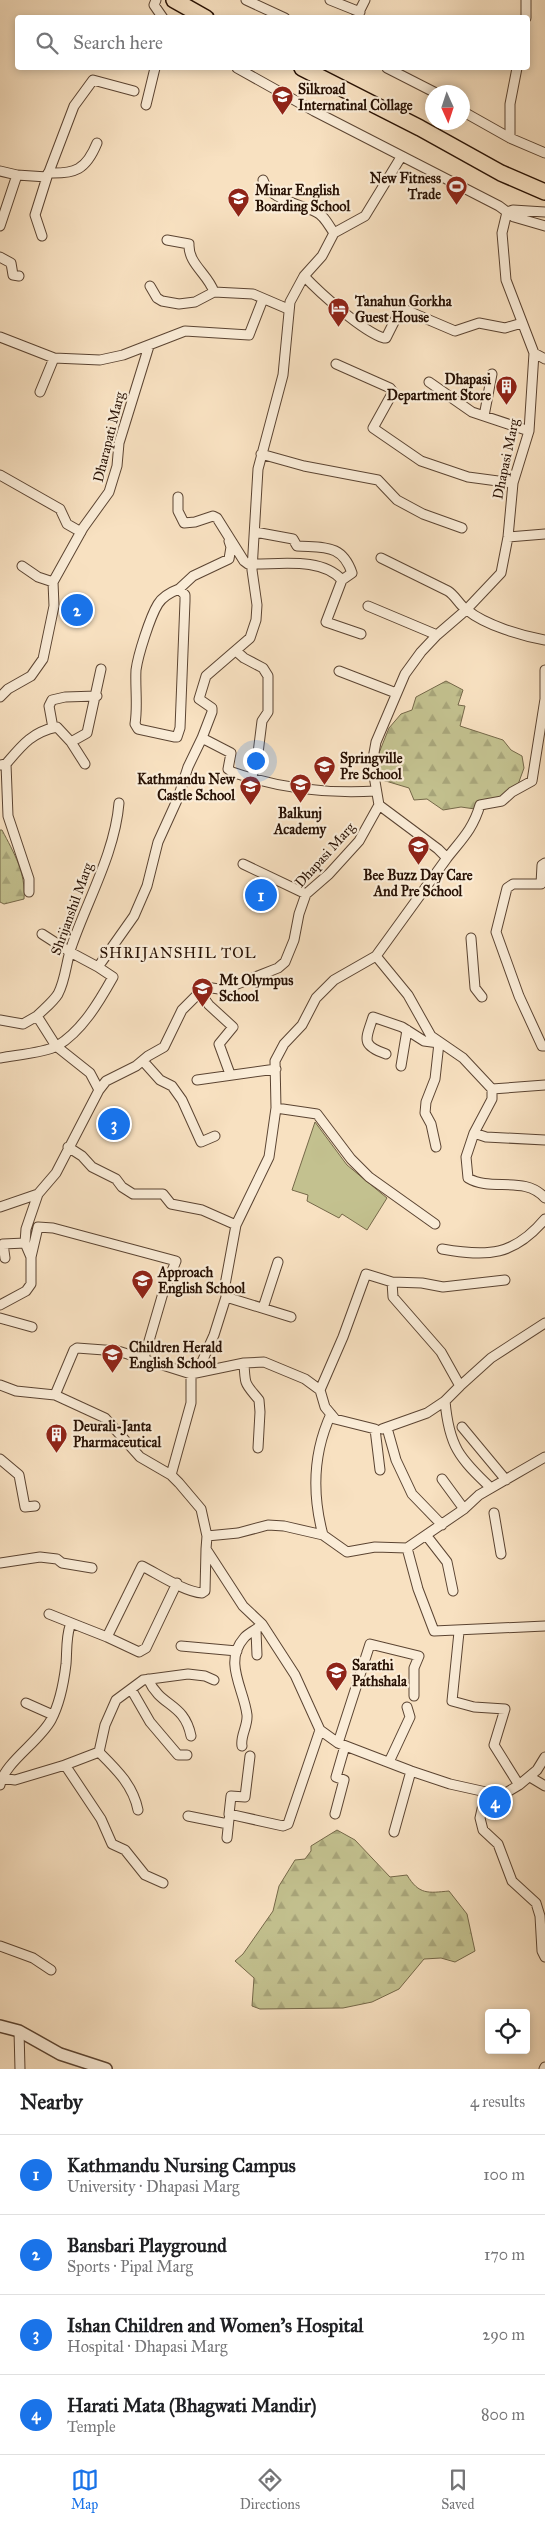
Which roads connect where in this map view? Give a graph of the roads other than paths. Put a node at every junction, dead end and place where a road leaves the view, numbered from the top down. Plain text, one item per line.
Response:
1 (156, 0) edge
2 (174, 0) edge
3 (246, 0) edge
4 (330, 0) edge
5 (365, 0) edge
6 (526, 0) edge
7 (161, 15) edge
8 (201, 15) edge
9 (278, 15) edge
10 (358, 15) edge
11 (526, 15) edge
12 (155, 70) edge
13 (241, 70) edge
14 (306, 70) edge
15 (391, 70) edge
16 (518, 70) edge
17 (425, 87) edge
18 (134, 91) dead end
19 (146, 105) dead end
20 (470, 116) edge
21 (510, 138) junction
22 (97, 143) dead end
23 (545, 153) edge
24 (401, 157) junction
25 (0, 171) edge
26 (17, 175) junction
27 (48, 175) junction
28 (263, 180) dead end
29 (545, 192) edge
30 (507, 212) junction
31 (545, 212) edge
32 (0, 226) edge
33 (545, 226) edge
34 (334, 233) junction
35 (42, 236) dead end
36 (167, 240) dead end
37 (0, 257) edge
38 (19, 276) dead end
39 (304, 276) junction
40 (150, 286) dead end
41 (214, 292) junction
42 (262, 299) junction
43 (288, 309) junction
44 (522, 324) junction
45 (0, 337) edge
46 (149, 346) junction
47 (534, 354) junction
48 (54, 358) junction
49 (545, 359) edge
50 (336, 364) dead end
51 (492, 374) dead end
52 (428, 382) dead end
53 (40, 392) dead end
54 (484, 416) junction
55 (529, 431) junction
56 (261, 454) junction
57 (0, 475) edge
58 (513, 483) junction
59 (178, 497) dead end
60 (462, 528) dead end
61 (82, 530) junction
62 (255, 532) junction
63 (545, 534) edge
64 (228, 536) junction
65 (508, 536) junction
66 (381, 558) dead end
67 (253, 564) junction
68 (22, 566) dead end
69 (342, 580) junction
70 (53, 582) junction
71 (179, 589) junction
72 (368, 606) dead end
73 (466, 610) junction
74 (361, 634) dead end
75 (437, 635) junction
76 (545, 640) edge
77 (236, 651) junction
78 (101, 669) dead end
79 (545, 670) edge
80 (339, 671) dead end
81 (396, 694) junction
82 (97, 696) junction
83 (0, 697) edge
84 (182, 697) junction
85 (198, 698) junction
86 (545, 699) edge
87 (53, 728) junction
88 (202, 738) junction
89 (71, 742) junction
90 (85, 764) dead end
91 (3, 765) edge
92 (251, 779) junction
93 (376, 791) junction
94 (119, 803) dead end
95 (378, 805) junction
96 (447, 858) junction
97 (545, 863) edge
98 (243, 864) dead end
99 (29, 892) dead end
100 (306, 894) junction
101 (42, 934) dead end
102 (471, 938) dead end
103 (70, 952) junction
104 (376, 956) junction
105 (98, 967) junction
106 (200, 993) junction
107 (482, 998) dead end
108 (37, 1016) junction
109 (0, 1020) edge
110 (407, 1030) junction
111 (439, 1043) junction
112 (56, 1046) junction
113 (545, 1046) edge
114 (386, 1054) dead end
115 (0, 1058) edge
116 (143, 1061) junction
117 (400, 1066) dead end
118 (276, 1069) junction
119 (230, 1074) junction
120 (197, 1080) dead end
121 (545, 1085) edge
122 (99, 1090) junction
123 (492, 1090) junction
124 (276, 1108) junction
125 (474, 1133) junction
126 (215, 1136) dead end
127 (545, 1140) edge
128 (68, 1147) junction
129 (436, 1147) dead end
130 (38, 1194) junction
131 (545, 1197) edge
132 (0, 1207) edge
133 (545, 1219) edge
134 (436, 1224) dead end
135 (236, 1225) junction
136 (25, 1243) junction
137 (442, 1249) dead end
138 (31, 1257) junction
139 (5, 1258) dead end
140 (278, 1262) dead end
141 (505, 1280) dead end
142 (392, 1282) junction
143 (226, 1297) junction
144 (0, 1305) edge
145 (263, 1308) junction
146 (291, 1317) dead end
147 (0, 1318) edge
148 (545, 1323) edge
149 (32, 1327) dead end
150 (144, 1358) junction
151 (244, 1363) junction
152 (201, 1371) junction
153 (191, 1374) junction
154 (0, 1386) edge
155 (460, 1386) junction
156 (320, 1390) junction
157 (55, 1396) junction
158 (445, 1401) junction
159 (331, 1414) junction
160 (462, 1427) dead end
161 (387, 1428) junction
162 (375, 1429) junction
163 (258, 1448) dead end
164 (545, 1457) edge
165 (0, 1459) edge
166 (380, 1470) dead end
167 (171, 1475) junction
168 (442, 1479) dead end
169 (506, 1480) junction
170 (491, 1488) junction
171 (35, 1506) dead end
172 (464, 1509) junction
173 (494, 1514) dead end
174 (442, 1524) junction
175 (323, 1535) junction
176 (426, 1535) junction
177 (207, 1536) junction
178 (407, 1548) junction
179 (206, 1549) junction
180 (501, 1554) dead end
181 (0, 1563) edge
182 (92, 1568) dead end
183 (177, 1583) junction
184 (453, 1591) dead end
185 (49, 1614) dead end
186 (74, 1624) junction
187 (545, 1626) edge
188 (259, 1627) junction
189 (459, 1632) junction
190 (106, 1636) junction
191 (181, 1646) dead end
192 (237, 1651) junction
193 (257, 1655) dead end
194 (148, 1679) junction
195 (214, 1680) dead end
196 (132, 1689) junction
197 (414, 1696) dead end
198 (26, 1704) dead end
199 (407, 1707) dead end
200 (53, 1715) junction
201 (320, 1730) junction
202 (191, 1736) dead end
203 (342, 1744) junction
204 (242, 1746) dead end
205 (99, 1752) junction
206 (187, 1755) dead end
207 (250, 1756) dead end
208 (545, 1757) edge
209 (389, 1762) junction
210 (65, 1765) junction
211 (411, 1771) junction
212 (530, 1777) junction
213 (0, 1780) edge
214 (519, 1785) junction
215 (545, 1786) edge
216 (486, 1792) junction
217 (138, 1810) dead end
218 (335, 1814) dead end
219 (188, 1816) dead end
220 (229, 1819) junction
221 (394, 1832) dead end
222 (227, 1838) dead end
223 (163, 1883) dead end
224 (0, 1946) edge
225 (545, 1957) edge
226 (50, 1970) dead end
227 (0, 2026) edge
228 (19, 2031) junction
229 (20, 2069) edge
230 (106, 2069) edge

1 - 7 street
2 - 8 highway
3 - 9 street
4 - 10 street
5 - 10 street
6 - 11 street
12 - 19 street
13 - 24 street
14 - 29 highway
15 - 17 street
16 - 21 street
18 - 27 street
20 - 21 street
21 - 23 street
22 - 27 street
24 - 30 street
24 - 34 street
25 - 26 street
26 - 27 street
26 - 32 street
27 - 35 street
28 - 34 street
30 - 31 street
30 - 33 street
30 - 44 street, Dhapasi Marg
34 - 39 street
36 - 41 street
37 - 38 street
39 - 43 street
39 - 44 street
40 - 41 street
41 - 42 street
42 - 43 street
42 - 46 street
43 - 56 street
44 - 47 street, Dhapasi Marg
45 - 48 street
46 - 48 street
46 - 61 street, Dharapati Marg
47 - 49 street
47 - 55 street, Dhapasi Marg
48 - 53 street
50 - 58 street
51 - 54 street
52 - 54 street
54 - 55 street
55 - 58 street, Dhapasi Marg
56 - 60 street
56 - 62 street
57 - 61 street
58 - 65 street, Dhapasi Marg
59 - 64 street
61 - 70 street, Dharapati Marg
62 - 67 street
62 - 69 street
63 - 65 street
64 - 67 street
64 - 71 street
65 - 73 street, Dhapasi Marg
66 - 73 street
67 - 69 street
67 - 77 street
68 - 70 street
69 - 74 street
70 - 83 street
71 - 84 street
71 - 84 street
72 - 75 street
73 - 75 street, Dhapasi Marg
73 - 76 street
75 - 81 street, Dhapasi Marg
77 - 85 street
77 - 92 street
78 - 82 street
79 - 86 street
80 - 81 street
81 - 93 street, Dhapasi Marg
82 - 87 street
82 - 89 street
84 - 85 street
85 - 88 street
86 - 96 street
87 - 89 street
87 - 91 street
88 - 92 street
88 - 105 street
89 - 90 street
91 - 99 street
92 - 93 street
93 - 95 street, Dhapasi Marg
94 - 103 street, Shrijanshil Marg
95 - 96 street
95 - 100 street, Dhapasi Marg
96 - 104 street
97 - 113 street
98 - 100 street
100 - 106 street, Dhapasi Marg
101 - 103 street
102 - 107 street
103 - 105 street
103 - 108 street, Shrijanshil Marg
104 - 111 street
104 - 118 street
105 - 112 street
106 - 116 street
106 - 119 street
108 - 109 street
108 - 112 street
110 - 111 street
110 - 114 street
110 - 117 street
111 - 123 street
111 - 129 street
112 - 115 street
112 - 122 street
116 - 122 street
116 - 126 street
118 - 119 street
118 - 124 street
119 - 120 street
121 - 123 street
122 - 128 street
123 - 125 street
124 - 134 street
124 - 135 street
125 - 127 street
125 - 131 street
128 - 130 street
128 - 135 street
130 - 132 street
130 - 136 street
133 - 137 street
135 - 143 street
136 - 138 street
136 - 139 street
138 - 144 street
138 - 150 street
140 - 145 street
141 - 142 street
142 - 155 street
142 - 156 street
143 - 145 street
143 - 152 street
145 - 146 street
147 - 149 street
148 - 155 street
150 - 153 street
150 - 157 street
151 - 152 street
151 - 156 street
151 - 163 street
152 - 153 street
153 - 167 street
154 - 157 street
155 - 158 street
156 - 159 street
157 - 167 street
158 - 161 street
158 - 170 street
159 - 162 street
159 - 175 street
160 - 169 street
161 - 162 street
161 - 174 street
162 - 166 street
164 - 169 street
165 - 171 street
167 - 177 street
168 - 172 street
169 - 170 street
170 - 172 street
172 - 174 street
173 - 180 street
174 - 176 street
175 - 177 street
175 - 178 street
176 - 178 street
176 - 184 street
177 - 179 street
178 - 189 street
179 - 183 street
179 - 188 street
181 - 182 street
183 - 190 street
183 - 190 street
185 - 186 street
186 - 190 street
186 - 200 street
187 - 189 street
188 - 192 street
188 - 193 street
188 - 201 street
189 - 214 street
191 - 192 street
192 - 204 street
194 - 195 street
194 - 196 street
194 - 202 street
196 - 205 street
196 - 206 street
197 - 203 street
198 - 200 street
199 - 209 street
200 - 213 street
201 - 203 street
201 - 220 street
203 - 209 street
203 - 218 street
205 - 210 street
205 - 217 street
207 - 220 street
208 - 212 street
209 - 211 street
210 - 213 street
210 - 223 street
211 - 216 street
211 - 221 street
212 - 214 street
212 - 215 street
214 - 216 street
216 - 225 street
219 - 220 street
220 - 222 street
224 - 226 street
227 - 228 street
228 - 229 street
228 - 230 street

